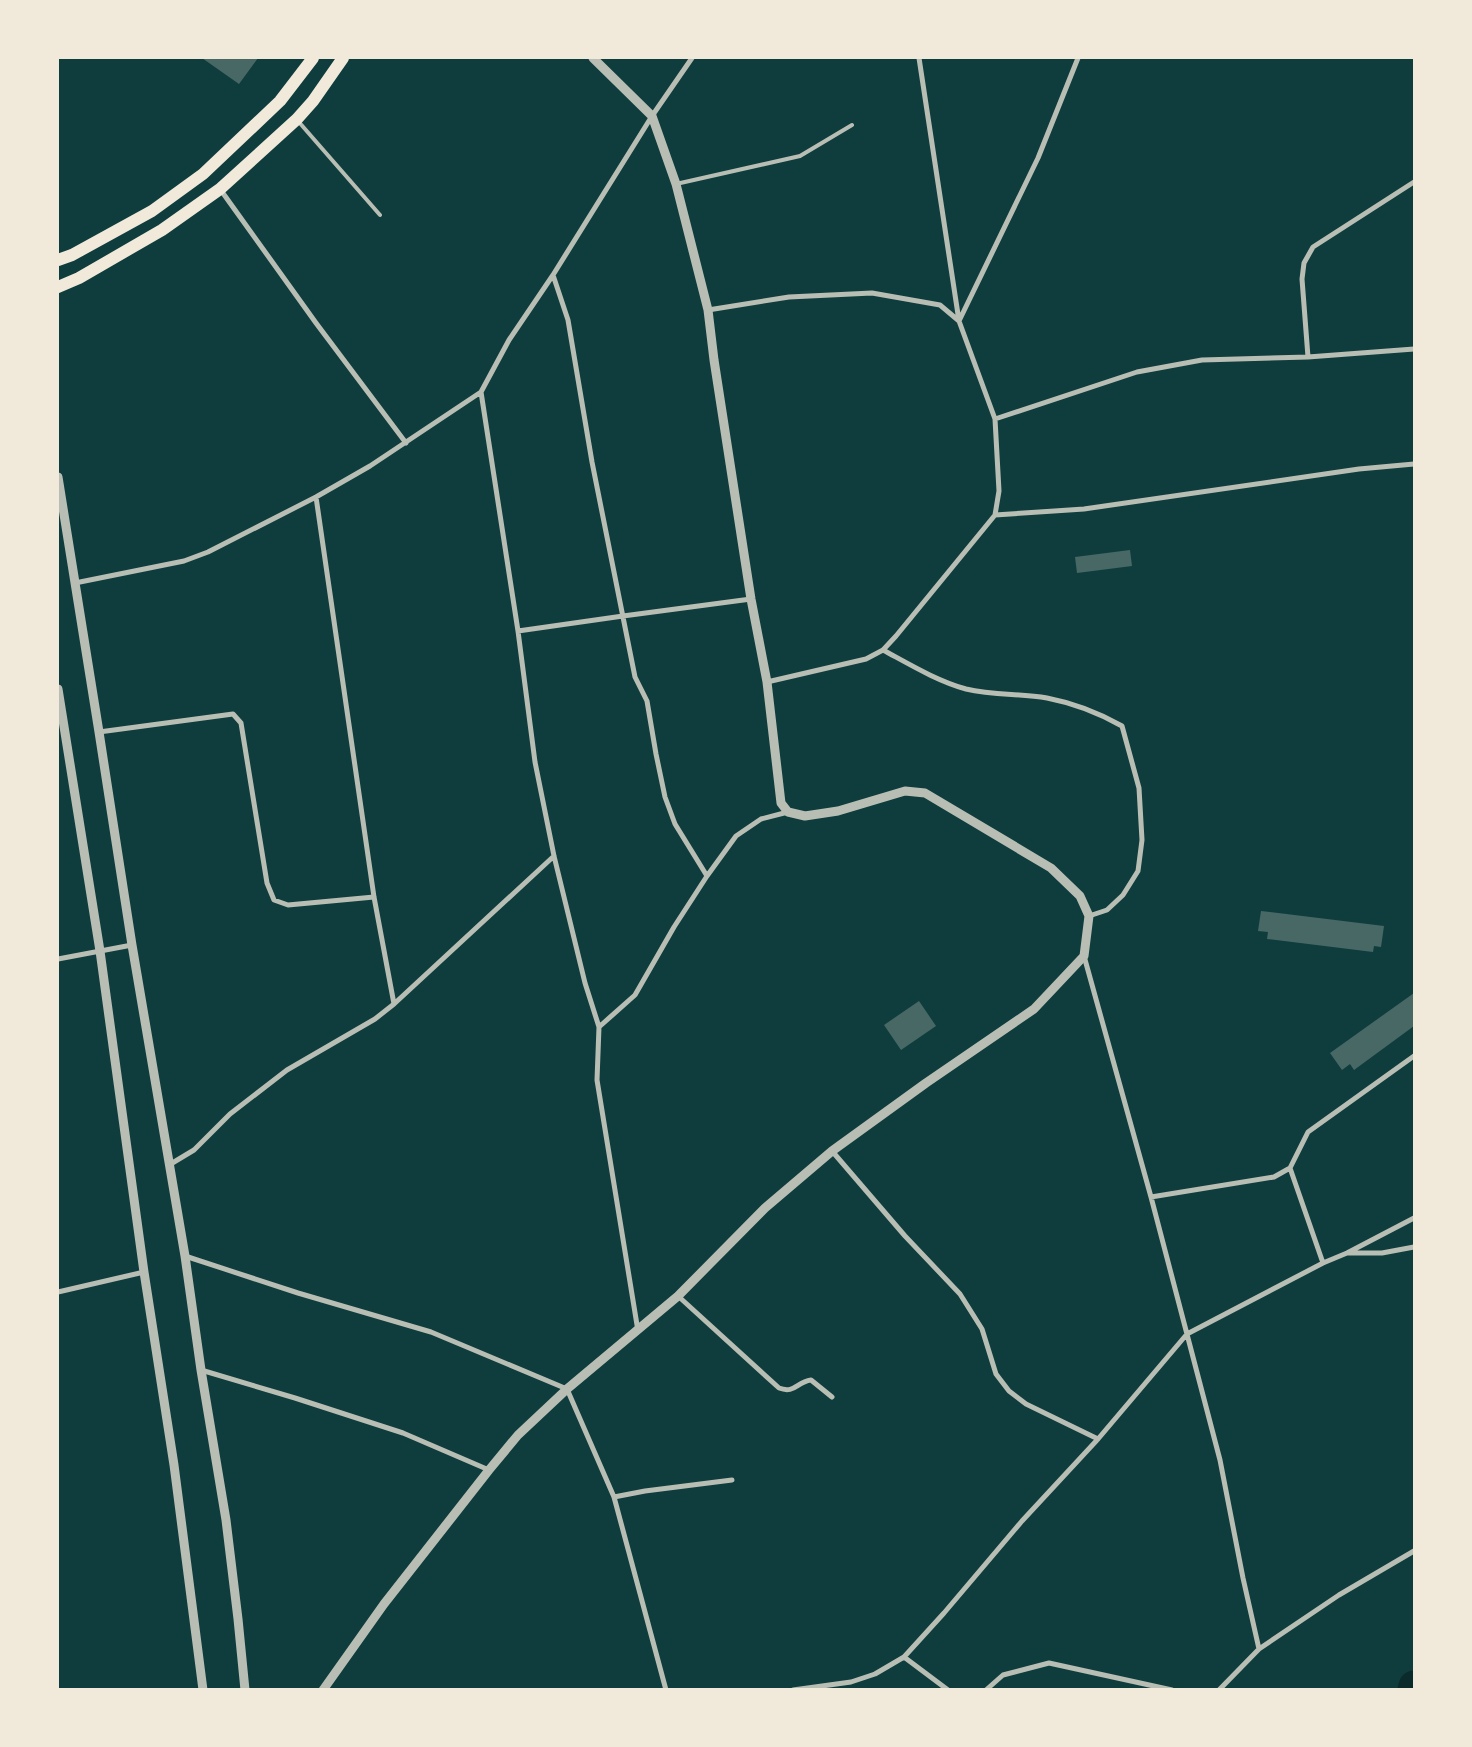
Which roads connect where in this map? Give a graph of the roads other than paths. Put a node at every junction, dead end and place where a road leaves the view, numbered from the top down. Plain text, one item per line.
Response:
1 (343, 58) edge
2 (593, 58) edge
3 (692, 58) edge
4 (919, 58) edge
5 (1078, 58) edge
6 (309, 59) edge
7 (652, 116) junction
8 (297, 119) junction
9 (852, 124) dead end
10 (1414, 182) edge
11 (676, 184) junction
12 (220, 189) junction
13 (380, 215) dead end
14 (58, 260) edge
15 (553, 275) junction
16 (58, 287) edge
17 (708, 310) junction
18 (959, 321) junction
19 (1414, 349) edge
20 (1308, 357) junction
21 (481, 392) junction
22 (995, 419) junction
23 (406, 443) junction
24 (1414, 464) edge
25 (58, 477) edge
26 (316, 497) junction
27 (995, 515) junction
28 (75, 583) junction
29 (751, 599) junction
30 (624, 616) junction
31 (518, 632) junction
32 (883, 650) junction
33 (767, 682) junction
34 (58, 689) edge
35 (99, 732) junction
36 (788, 812) junction
37 (554, 856) junction
38 (707, 876) junction
39 (374, 897) junction
40 (1089, 916) junction
41 (132, 945) junction
42 (100, 951) junction
43 (1084, 956) junction
44 (58, 959) edge
45 (394, 1004) junction
46 (599, 1027) junction
47 (1414, 1056) edge
48 (832, 1151) junction
49 (169, 1165) junction
50 (1290, 1168) junction
51 (1151, 1197) junction
52 (1414, 1218) edge
53 (1414, 1247) edge
54 (1347, 1253) junction
55 (185, 1256) junction
56 (1323, 1263) junction
57 (144, 1272) junction
58 (58, 1292) edge
59 (678, 1296) junction
60 (638, 1331) junction
61 (1187, 1334) junction
62 (201, 1370) junction
63 (567, 1389) junction
64 (832, 1397) dead end
65 (1098, 1439) junction
66 (489, 1470) junction
67 (732, 1480) dead end
68 (614, 1498) junction
69 (1414, 1551) edge
70 (1259, 1649) junction
71 (904, 1657) junction
72 (203, 1690) edge
73 (244, 1690) edge
74 (323, 1690) edge
75 (666, 1690) edge
76 (793, 1690) edge
77 (948, 1690) edge
78 (986, 1690) edge
79 (1172, 1690) edge
80 (1220, 1690) edge

1 - 8 main road
2 - 7 street
3 - 7 street
4 - 18 street
5 - 18 street
6 - 14 main road
7 - 11 street
7 - 15 street
8 - 12 main road
8 - 13 lane
9 - 11 lane
10 - 20 street
11 - 17 street
12 - 16 main road
12 - 23 street
15 - 21 street
15 - 30 street
17 - 18 street
17 - 29 street
18 - 22 street
19 - 20 street
20 - 22 street
21 - 23 street
21 - 31 street
22 - 27 street
23 - 26 street
24 - 27 street
25 - 28 street
26 - 28 street
26 - 39 street
27 - 32 street
28 - 35 street
29 - 30 street
29 - 33 street
30 - 31 street
30 - 38 street
31 - 37 street
32 - 33 street
32 - 40 street
33 - 36 street
34 - 42 street
35 - 39 street
35 - 41 street
36 - 38 street
36 - 40 street
37 - 45 street
37 - 46 street
38 - 46 street
39 - 45 street
40 - 43 street
41 - 42 street
41 - 49 street
42 - 44 street
42 - 57 street
43 - 48 street
43 - 51 street
45 - 49 street
46 - 60 street
47 - 50 street
48 - 59 street
48 - 65 street
49 - 55 street
50 - 51 street
50 - 56 street
51 - 61 street
52 - 54 street
53 - 54 street
54 - 56 street
55 - 62 street
55 - 63 street
56 - 61 street
57 - 58 street
57 - 72 street
59 - 60 street
59 - 64 street
60 - 63 street
61 - 65 street
61 - 70 street
62 - 66 street
62 - 73 street
63 - 66 street
63 - 68 street
65 - 71 street
66 - 74 street
67 - 68 street
68 - 75 street
69 - 70 street
70 - 80 street
71 - 76 street
71 - 77 street
78 - 79 street

